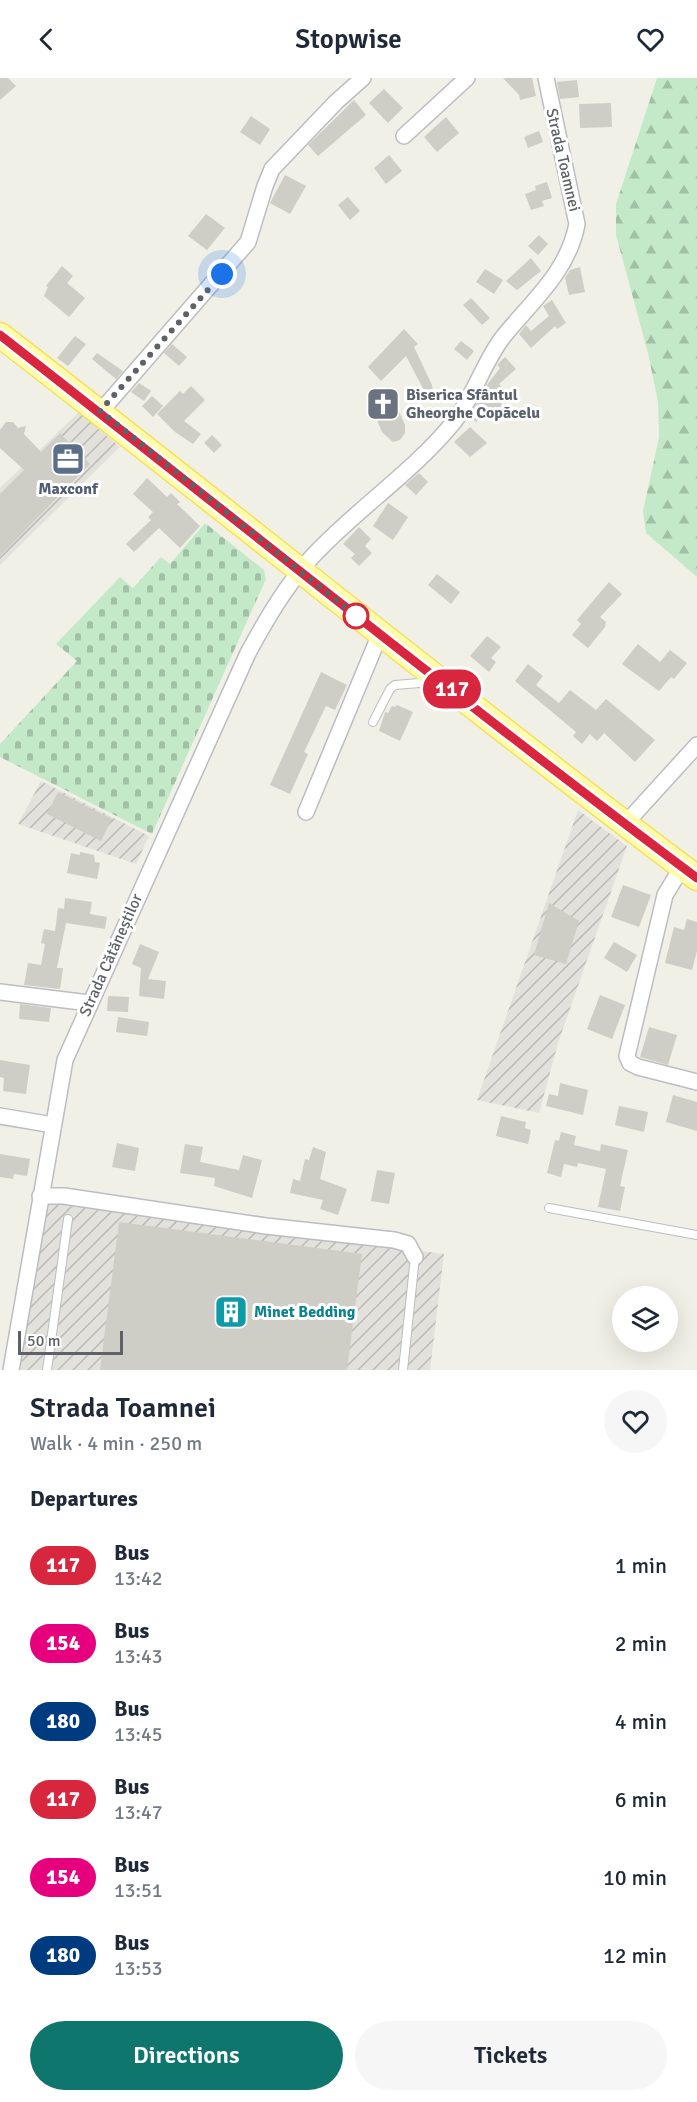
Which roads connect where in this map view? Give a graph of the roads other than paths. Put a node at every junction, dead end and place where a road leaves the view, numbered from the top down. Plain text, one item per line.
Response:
1 (363, 78) edge
2 (467, 78) edge
3 (546, 78) edge
4 (404, 136) dead end
5 (0, 335) edge
6 (100, 411) junction
7 (301, 572) junction
8 (380, 634) junction
9 (443, 682) junction
10 (373, 722) dead end
11 (697, 745) edge
12 (306, 812) dead end
13 (626, 823) junction
14 (690, 872) edge
15 (0, 992) edge
16 (89, 1003) junction
17 (697, 1082) edge
18 (0, 1116) edge
19 (53, 1125) junction
20 (40, 1196) junction
21 (549, 1208) dead end
22 (68, 1219) dead end
23 (697, 1235) edge
24 (415, 1257) joint
25 (11, 1370) edge
26 (47, 1370) edge
27 (403, 1370) edge

1 - 6 street
2 - 4 street
3 - 7 street, Strada Toamnei
5 - 6 main road
6 - 7 main road
7 - 8 main road
7 - 16 street, Strada Cătăneștilor
8 - 9 main road
8 - 12 street
9 - 10 lane
9 - 13 main road
11 - 13 street
13 - 14 main road
14 - 17 street
15 - 16 street
16 - 19 street, Strada Cătăneștilor
18 - 19 street
19 - 20 street, Strada Cătăneștilor
20 - 24 street
20 - 25 street, Strada Cătăneștilor
21 - 23 lane
22 - 26 lane
24 - 27 lane

